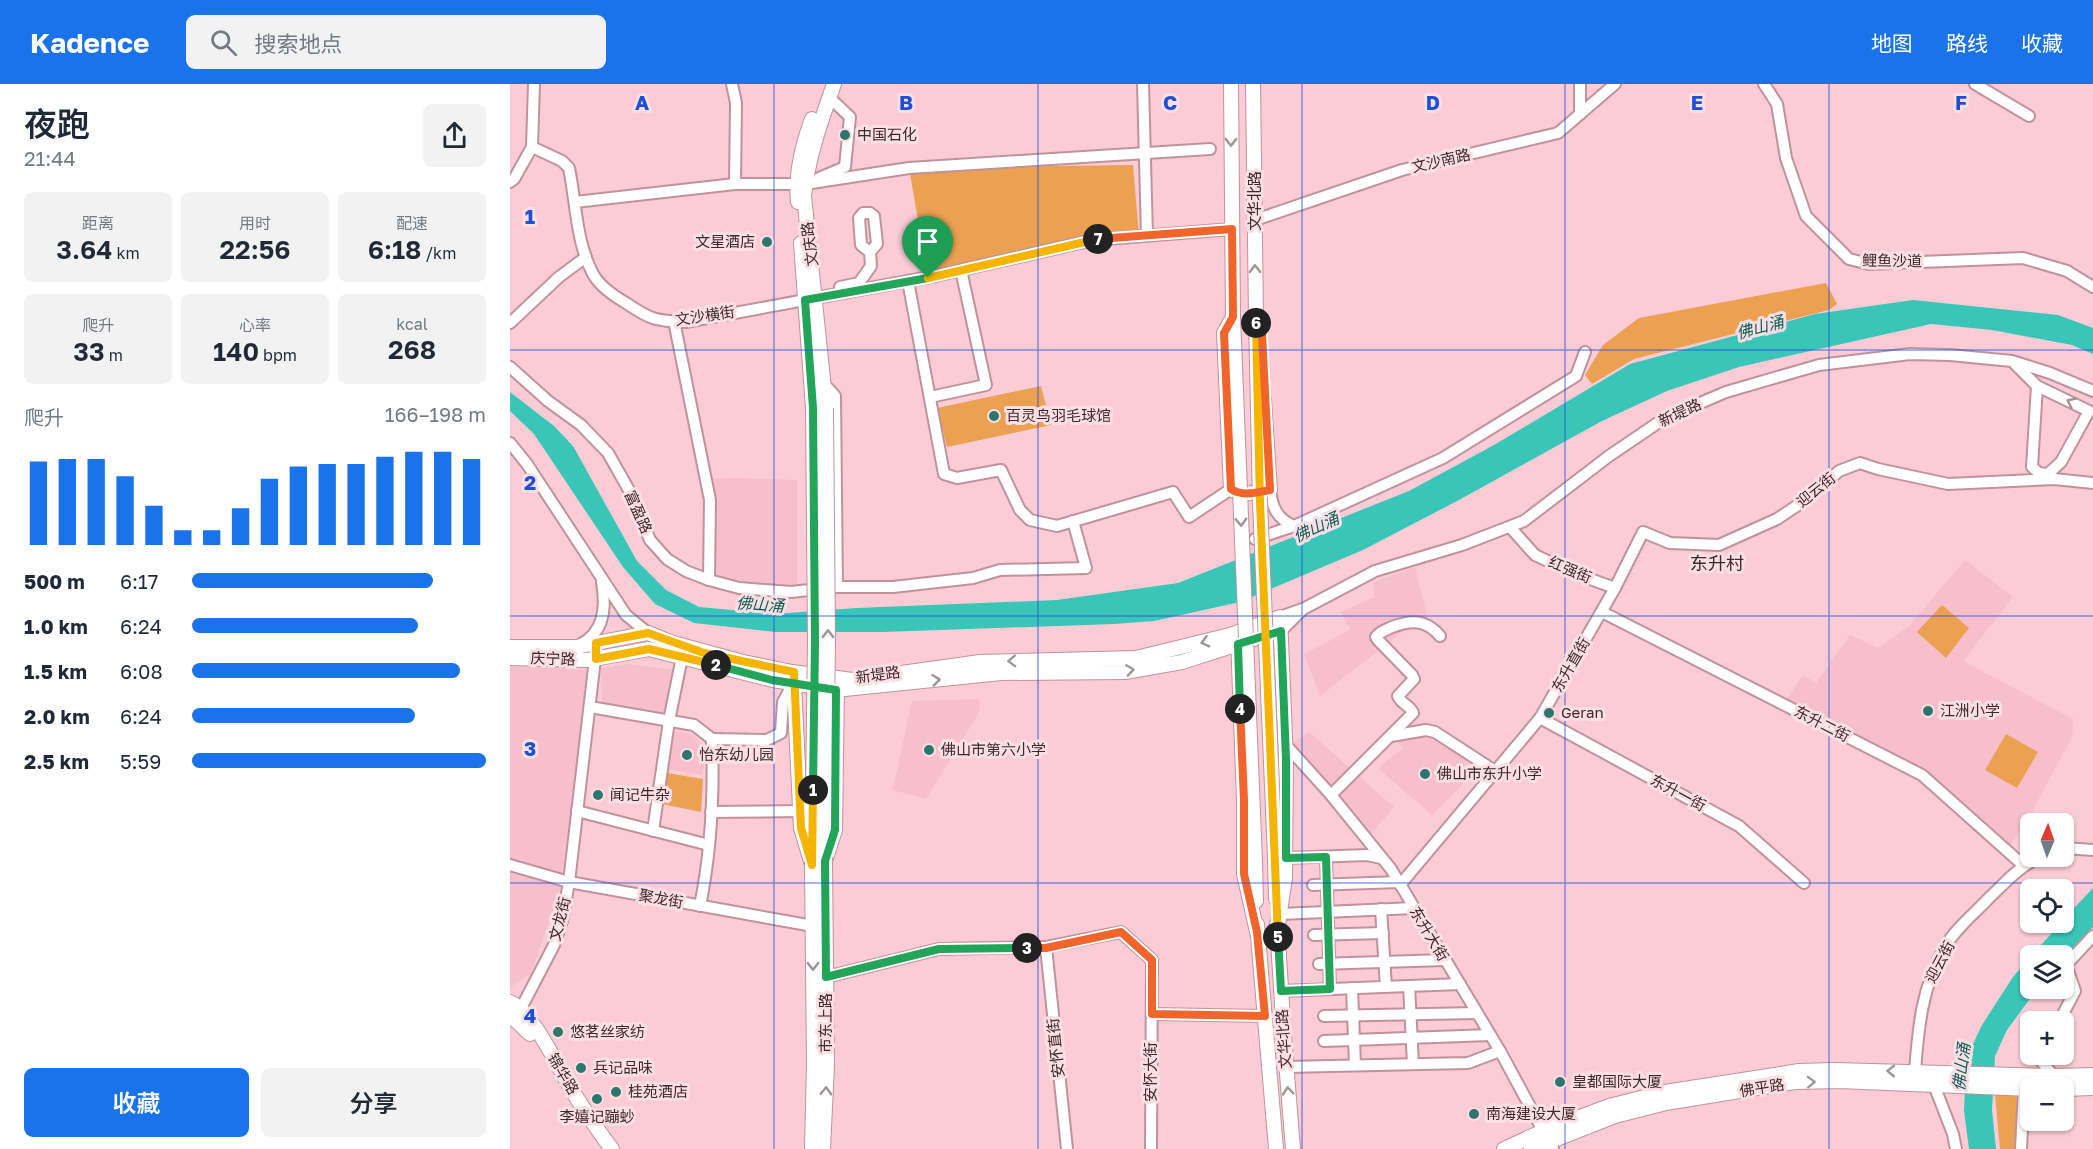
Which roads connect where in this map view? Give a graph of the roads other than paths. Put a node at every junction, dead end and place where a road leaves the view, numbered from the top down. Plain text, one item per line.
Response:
1 (534, 84) edge
2 (732, 84) edge
3 (1143, 84) edge
4 (1231, 84) edge
5 (1253, 84) edge
6 (1580, 84) edge
7 (1615, 84) edge
8 (1764, 84) edge
9 (1975, 84) edge
10 (829, 88) edge
11 (1580, 114) junction
12 (2029, 116) dead end
13 (532, 147) junction
14 (1210, 149) dead end
15 (1144, 153) junction
16 (510, 182) edge
17 (735, 184) junction
18 (801, 184) junction
19 (575, 202) junction
20 (1255, 220) junction
21 (1232, 229) junction
22 (1147, 236) junction
23 (870, 252) dead end
24 (586, 258) junction
25 (962, 270) junction
26 (908, 282) junction
27 (2093, 287) edge
28 (811, 299) junction
29 (1233, 317) junction
30 (1256, 318) junction
31 (674, 321) junction
32 (510, 323) edge
33 (1585, 352) dead end
34 (2013, 362) junction
35 (510, 367) edge
36 (824, 384) junction
37 (2037, 386) junction
38 (2093, 391) edge
39 (930, 398) junction
40 (820, 408) junction
41 (510, 443) edge
42 (2093, 483) edge
43 (1231, 489) junction
44 (1270, 490) junction
45 (1073, 521) junction
46 (1294, 526) junction
47 (1510, 527) junction
48 (1254, 539) dead end
49 (602, 579) junction
50 (709, 580) junction
51 (837, 587) junction
52 (1615, 588) junction
53 (1602, 612) junction
54 (1281, 624) junction
55 (648, 633) junction
56 (1440, 636) dead end
57 (1238, 638) junction
58 (596, 643) junction
59 (576, 646) junction
60 (510, 647) edge
61 (649, 649) junction
62 (682, 657) junction
63 (510, 658) edge
64 (596, 659) junction
65 (794, 678) junction
66 (836, 684) junction
67 (590, 707) junction
68 (1540, 718) junction
69 (669, 721) junction
70 (1390, 736) junction
71 (712, 739) junction
72 (1285, 744) junction
73 (1495, 771) junction
74 (1331, 795) junction
75 (577, 811) junction
76 (711, 812) junction
77 (800, 812) junction
78 (653, 831) junction
79 (709, 845) junction
80 (2074, 849) edge
81 (2093, 850) edge
82 (1326, 857) junction
83 (1280, 858) junction
84 (1382, 858) junction
85 (2020, 862) edge
86 (819, 863) junction
87 (510, 865) edge
88 (2021, 867) edge
89 (568, 882) junction
90 (1804, 883) dead end
91 (1399, 884) junction
92 (1312, 885) dead end
93 (1327, 885) junction
94 (700, 906) junction
95 (1414, 908) junction
96 (1381, 909) junction
97 (1328, 912) junction
98 (1280, 914) junction
99 (813, 926) junction
100 (1277, 931) junction
101 (1257, 932) junction
102 (1383, 933) junction
103 (1314, 935) dead end
104 (1329, 935) junction
105 (2093, 936) edge
106 (1046, 948) junction
107 (1445, 960) junction
108 (1385, 962) junction
109 (1324, 964) junction
110 (826, 977) junction
111 (1460, 984) junction
112 (1409, 986) junction
113 (1386, 987) junction
114 (1352, 988) junction
115 (1330, 989) junction
116 (1281, 991) junction
117 (514, 1011) edge
118 (2065, 1011) edge
119 (1477, 1013) junction
120 (1152, 1014) junction
121 (1410, 1014) junction
122 (1265, 1016) junction
123 (1324, 1016) dead end
124 (1353, 1016) junction
125 (1490, 1035) junction
126 (1411, 1038) junction
127 (1354, 1040) junction
128 (1324, 1041) dead end
129 (1500, 1051) junction
130 (1413, 1064) junction
131 (1355, 1065) junction
132 (2044, 1065) edge
133 (1286, 1067) junction
134 (1915, 1072) junction
135 (2093, 1075) edge
136 (2054, 1076) junction
137 (1949, 1079) junction
138 (2001, 1081) junction
139 (1934, 1085) junction
140 (2020, 1087) edge
141 (2093, 1088) edge
142 (2074, 1089) edge
143 (2023, 1131) edge
144 (1548, 1140) edge
145 (814, 1147) edge
146 (605, 1149) edge
147 (612, 1149) edge
148 (1067, 1149) edge
149 (1151, 1149) edge
150 (1276, 1149) edge
151 (1293, 1149) edge
152 (1504, 1149) edge
153 (1531, 1149) edge
154 (1956, 1149) edge
155 (2021, 1149) edge

1 - 13 street
2 - 17 street
3 - 15 street
4 -> 21 main road, 文华北路
5 - 20 main road, 文华北路
6 - 11 street
7 - 11 street, 文沙南路
8 - 27 street, 鲤鱼沙道
9 - 12 street
10 - 18 main road, 文庆路
10 - 18 street
11 - 20 street, 文沙南路
13 - 16 street
13 - 19 street, 文沙横街
14 - 15 street
15 - 18 street
15 - 22 street
17 - 18 street
17 - 19 street
18 - 28 main road, 文庆路
19 - 24 street, 文沙横街
30 -> 20 main road, 文华北路
21 - 22 street
21 - 29 main road, 文华北路
22 - 25 street
23 - 28 street
24 - 31 street, 文沙横街
24 - 32 street
25 - 26 street
25 - 39 street
26 - 28 street
26 - 39 street
28 - 31 street, 文沙横街
28 - 36 main road, 文庆路
28 - 40 main road, 文庆路
29 - 43 main road
29 -> 101 main road, 文华北路, bridge
30 - 44 main road
30 - 83 main road, bridge
31 - 50 street
33 - 46 street
34 - 37 street
34 - 38 street, 新堤路
34 - 47 street, 新堤路
35 - 50 street, 富盈路
36 - 40 main road, 文庆路
36 - 51 street
37 -> 37 street
39 - 45 street
40 - 86 main road, bridge
41 - 49 street, 新堤路
42 - 52 street, 迎云街
43 - 44 main road
43 - 45 street
44 - 46 street
45 - 51 street, 富盈路
46 - 48 street
47 - 52 street, 红强街
47 - 54 street, 新堤路
49 - 55 street, 新堤路
49 - 59 street
50 - 51 street, 富盈路
52 - 53 street
53 - 68 street, 东升直街
53 - 85 street, 东升二街
54 - 57 main road, 新堤路
54 - 72 main road
55 - 58 main road, 庆宁路
55 - 61 main road
55 - 65 main road, 新堤路
56 - 70 street
57 - 66 main road, 新堤路
57 - 101 main road
58 - 59 main road, 庆宁路
58 - 64 main road
59 - 60 main road, 庆宁路
61 - 62 main road, 新堤路
61 - 64 main road, 新堤路
62 - 65 main road, 新堤路
62 - 69 street
63 - 64 main road, 庆宁路
64 - 67 street, 文龙街
65 - 66 main road, 新堤路
65 - 71 street
65 - 77 main road
66 - 86 main road
67 - 69 street
67 - 75 street, 文龙街
68 - 73 street, 东升直街
68 - 90 street, 东升一街
69 - 71 street
69 - 78 street
70 - 73 street
70 - 74 street
71 - 76 street
72 - 74 street, 东升大街
72 - 83 main road
73 - 91 street, 东升直街
74 - 84 street, 东升大街
75 - 78 street
75 - 89 street, 文龙街
76 - 77 street
76 - 79 street
77 - 86 main road
78 - 79 street
79 - 94 street
80 - 81 street
82 - 83 street
82 - 84 street
82 - 93 street
83 - 98 main road
83 - 100 main road, 文华北路
84 - 91 street, 东升大街
86 - 99 main road, 市东上路
86 - 110 main road, 市东上路
87 - 89 street, 聚龙街
88 - 134 street, 迎云街
89 - 94 street, 聚龙街
89 - 117 street, 文龙街
91 - 93 street
91 - 95 street, 东升大街
92 - 93 street
93 - 97 street
94 - 99 street, 聚龙街
95 - 96 street
95 - 107 street, 东升大街
96 - 97 street
96 - 102 street
97 - 98 street
97 - 104 street
98 - 100 main road
99 -> 145 main road, 市东上路
100 - 116 main road, 文华北路
101 - 122 main road
102 - 104 street
102 - 108 street
103 - 104 street
104 - 109 street
105 - 118 street
106 - 110 street
106 - 120 street, 安怀大街
106 - 148 street, 安怀直街
107 - 108 street
107 - 111 street, 东升大街
108 - 109 street
108 - 113 street
109 - 115 street
145 -> 110 main road, 市东上路
111 - 112 street
111 - 119 street, 东升大街
112 - 113 street
112 - 121 street
113 - 114 street
114 - 115 street
114 - 124 street
115 - 116 street
116 - 133 main road, 文华北路
117 - 146 main road, 锦华路
117 - 147 main road, 锦华路
119 - 121 street
119 - 125 street, 东升大街
120 - 122 street
120 - 149 street, 安怀大街
121 - 124 street
121 - 126 street
122 - 150 main road
123 - 124 street
124 - 127 street
125 - 126 street
125 - 129 street, 东升大街
126 - 127 street
126 - 130 street
127 - 128 street
127 - 131 street
129 - 130 street
129 - 144 street, 东升大街
130 - 131 street
131 - 133 street
132 - 136 street
151 -> 133 main road, 文华北路
134 - 137 main road, 佛平路
134 -> 144 main road, 佛平路
135 - 136 main road
136 - 138 main road
137 - 138 main road, 佛平路
137 - 139 main road, 佛平路
138 - 140 main road
144 -> 139 main road, 佛平路
139 - 154 street
141 - 142 main road
143 - 155 street
144 - 152 main road, 佛平路
144 - 153 main road, 佛平路

